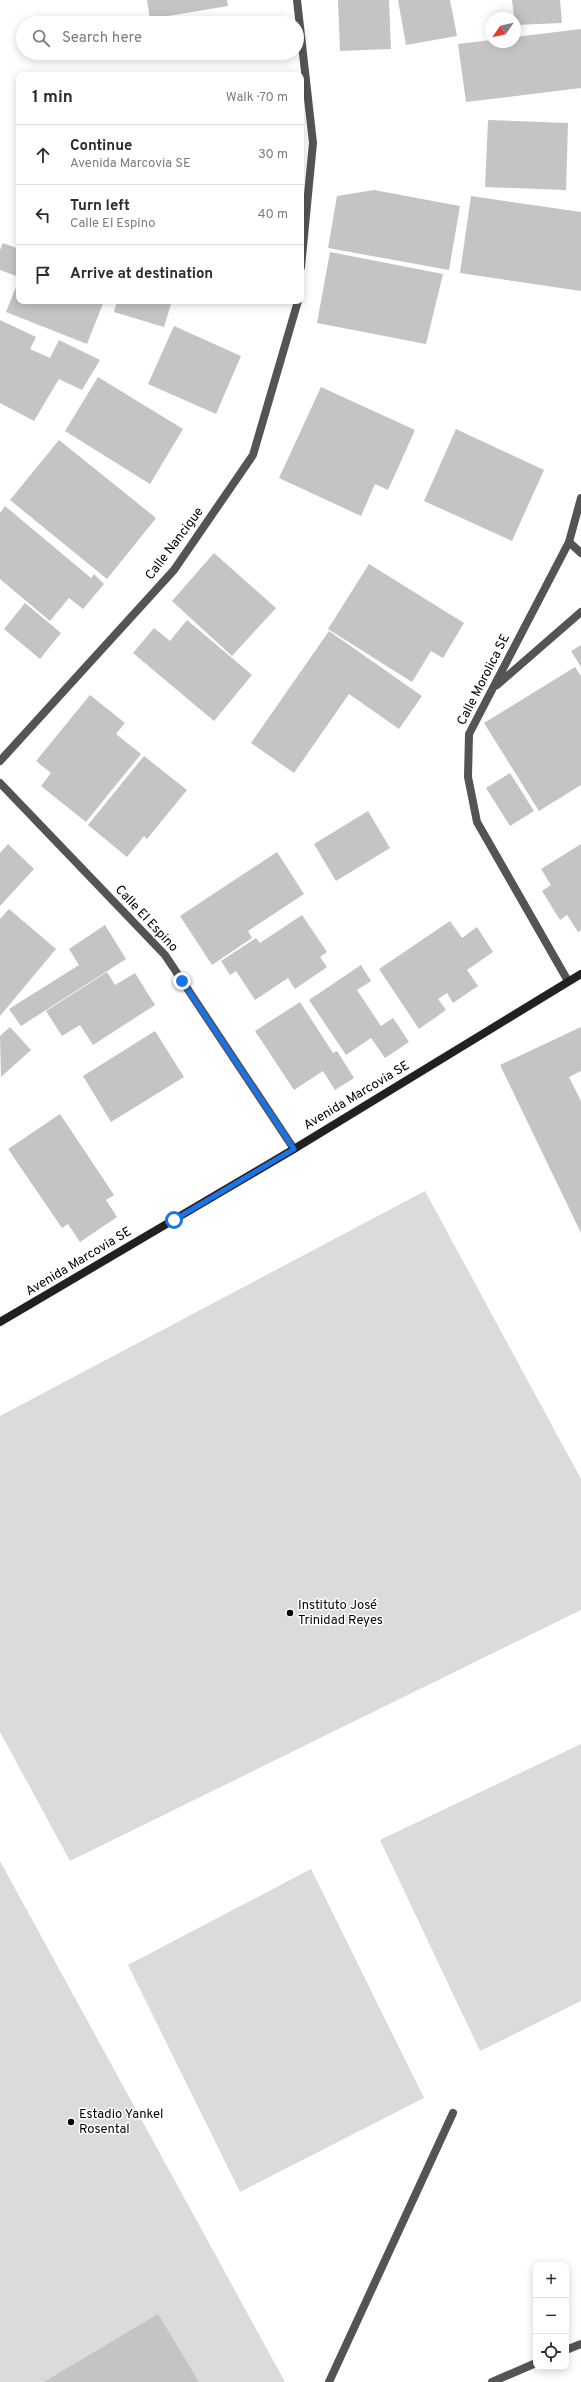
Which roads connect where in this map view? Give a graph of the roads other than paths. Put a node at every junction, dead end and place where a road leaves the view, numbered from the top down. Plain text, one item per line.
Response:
1 (297, 0) edge
2 (299, 16) edge
3 (304, 60) edge
4 (304, 236) edge
5 (297, 304) edge
6 (581, 498) edge
7 (569, 542) junction
8 (581, 553) edge
9 (581, 612) edge
10 (494, 688) junction
11 (0, 761) edge
12 (0, 783) edge
13 (581, 974) edge
14 (568, 981) junction
15 (294, 1149) junction
16 (0, 1322) edge
17 (453, 2113) dead end
18 (581, 2344) edge
19 (569, 2349) edge
20 (533, 2364) edge
21 (329, 2382) edge
22 (492, 2382) edge

1 - 2 street
3 - 4 street
5 - 11 street, Calle Nancigue
6 - 7 street, Calle Morolica SE
7 - 8 street
7 - 10 street, Calle Morolica SE
9 - 10 street
10 - 14 street, Calle Morolica SE
12 - 15 street, Calle El Espino
13 - 14 street, Avenida Marcovia SE
14 - 15 street, Avenida Marcovia SE
15 - 16 street, Avenida Marcovia SE
17 - 21 street
18 - 19 street
20 - 22 street

